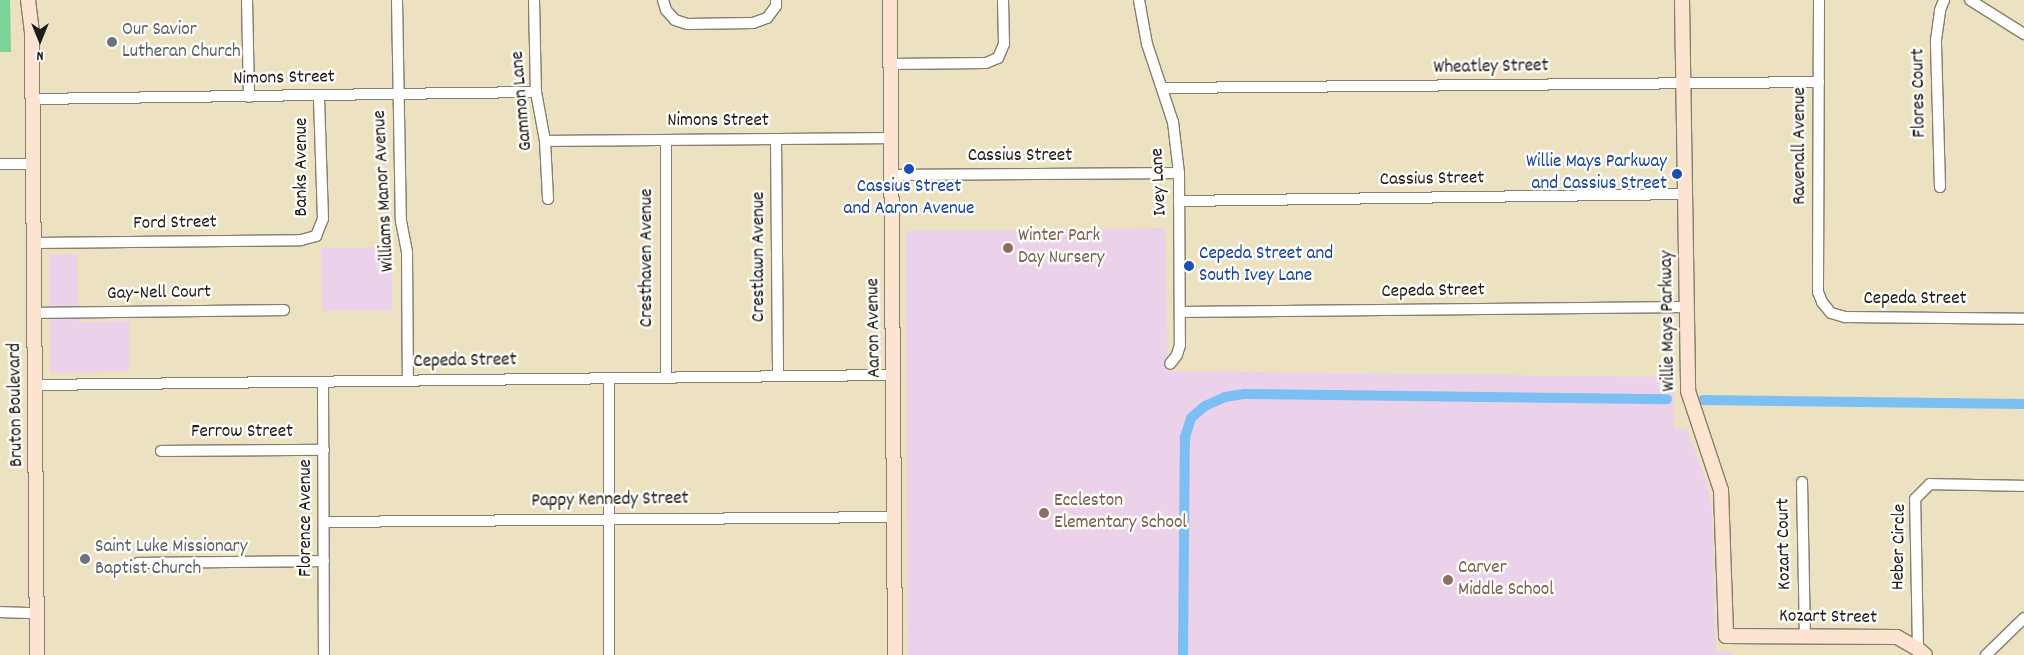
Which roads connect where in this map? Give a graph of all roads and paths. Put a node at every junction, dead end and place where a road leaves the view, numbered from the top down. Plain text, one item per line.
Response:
1 (28, 0) edge
2 (38, 0) edge
3 (247, 0) edge
4 (397, 0) edge
5 (534, 0) edge
6 (663, 0) edge
7 (890, 0) edge
8 (1003, 0) edge
9 (1139, 0) edge
10 (1682, 0) edge
11 (1819, 0) edge
12 (1944, 0) edge
13 (1970, 0) edge
14 (776, 3) edge
15 (32, 34) junction
16 (2024, 34) edge
17 (890, 64) junction
18 (1819, 82) junction
19 (1683, 84) junction
20 (1163, 88) junction
21 (536, 92) junction
22 (398, 94) junction
23 (319, 96) junction
24 (248, 97) junction
25 (32, 99) junction
26 (892, 138) junction
27 (776, 139) junction
28 (666, 140) junction
29 (545, 141) junction
30 (0, 164) edge
31 (33, 164) junction
32 (1179, 173) junction
33 (892, 175) junction
34 (1940, 187) dead end
35 (1685, 194) junction
36 (548, 199) dead end
37 (1179, 201) junction
38 (316, 236) joint
39 (34, 243) junction
40 (1818, 292) joint
41 (1687, 307) junction
42 (284, 310) dead end
43 (1180, 312) junction
44 (34, 313) junction
45 (2024, 319) edge
46 (1170, 364) dead end
47 (894, 375) junction
48 (778, 376) junction
49 (666, 377) junction
50 (609, 378) junction
51 (408, 380) junction
52 (323, 382) junction
53 (35, 385) junction
54 (324, 450) junction
55 (161, 451) dead end
56 (1802, 482) dead end
57 (2024, 486) edge
58 (895, 517) junction
59 (610, 518) junction
60 (324, 522) junction
61 (324, 560) junction
62 (138, 563) dead end
63 (0, 612) edge
64 (37, 613) junction
65 (2024, 618) edge
66 (1726, 636) joint
67 (1805, 636) junction
68 (1922, 652) edge
69 (37, 655) edge
70 (324, 655) edge
71 (609, 655) edge
72 (895, 655) edge
73 (1986, 655) edge

1 - 15 street, Bruton Boulevard
2 - 15 street, Bruton Boulevard
3 - 24 street
4 - 22 street, Williams Manor Avenue
5 - 21 street, Gammon Lane
6 - 14 street
7 - 17 street, Aaron Avenue
8 - 17 street
9 - 20 street, Ivey Lane
10 - 19 street, Willie Mays Parkway
11 - 18 street, Ravenall Avenue
12 - 34 street, Flores Court
13 - 16 street
15 - 25 street, Bruton Boulevard
17 - 26 street, Aaron Avenue
18 - 19 street, Wheatley Street
18 - 40 street, Ravenall Avenue
19 - 20 street, Wheatley Street
19 - 35 street, Willie Mays Parkway
20 - 32 street, Ivey Lane
21 - 22 street, Nimons Street
21 - 29 street, Gammon Lane
22 - 23 street, Nimons Street
22 - 51 street, Williams Manor Avenue
23 - 24 street, Nimons Street
23 - 38 street, Banks Avenue
24 - 25 street, Nimons Street
25 - 31 street, Bruton Boulevard
26 - 27 street, Nimons Street
26 - 33 street, Aaron Avenue
27 - 28 street, Nimons Street
27 - 48 street, Crestlawn Avenue
28 - 29 street, Nimons Street
28 - 49 street, Cresthaven Avenue
29 - 36 street, Gammon Lane
30 - 31 street
31 - 39 street, Bruton Boulevard
32 - 33 street, Cassius Street
32 - 37 street, Ivey Lane
33 - 47 street, Aaron Avenue
35 - 37 street, Cassius Street
35 - 41 street, Willie Mays Parkway
37 - 43 street, Ivey Lane
38 - 39 street, Ford Street
39 - 44 street, Bruton Boulevard
40 - 45 street, Cepeda Street
41 - 43 street, Cepeda Street
41 - 66 street, Willie Mays Parkway
42 - 44 street, Gay-Nell Court
43 - 46 street, Ivey Lane
44 - 53 street, Bruton Boulevard
47 - 48 street, Cepeda Street
47 - 58 street, Aaron Avenue
48 - 49 street, Cepeda Street
49 - 50 street, Cepeda Street
50 - 51 street, Cepeda Street
50 - 59 street
51 - 52 street, Cepeda Street
52 - 53 street, Cepeda Street
52 - 54 street, Florence Avenue
53 - 64 street, Bruton Boulevard
54 - 55 street, Ferrow Street
54 - 60 street, Florence Avenue
56 - 67 street, Kozart Court
57 - 68 street, Heber Circle
58 - 59 street, Pappy Kennedy Street
58 - 72 street, Aaron Avenue
59 - 60 street, Pappy Kennedy Street
59 - 71 street
60 - 61 street, Florence Avenue
61 - 62 street
61 - 70 street, Florence Avenue
63 - 64 street
64 - 69 street, Bruton Boulevard
65 - 73 street
66 - 67 street, Kozart Street
67 - 68 street, Kozart Street

